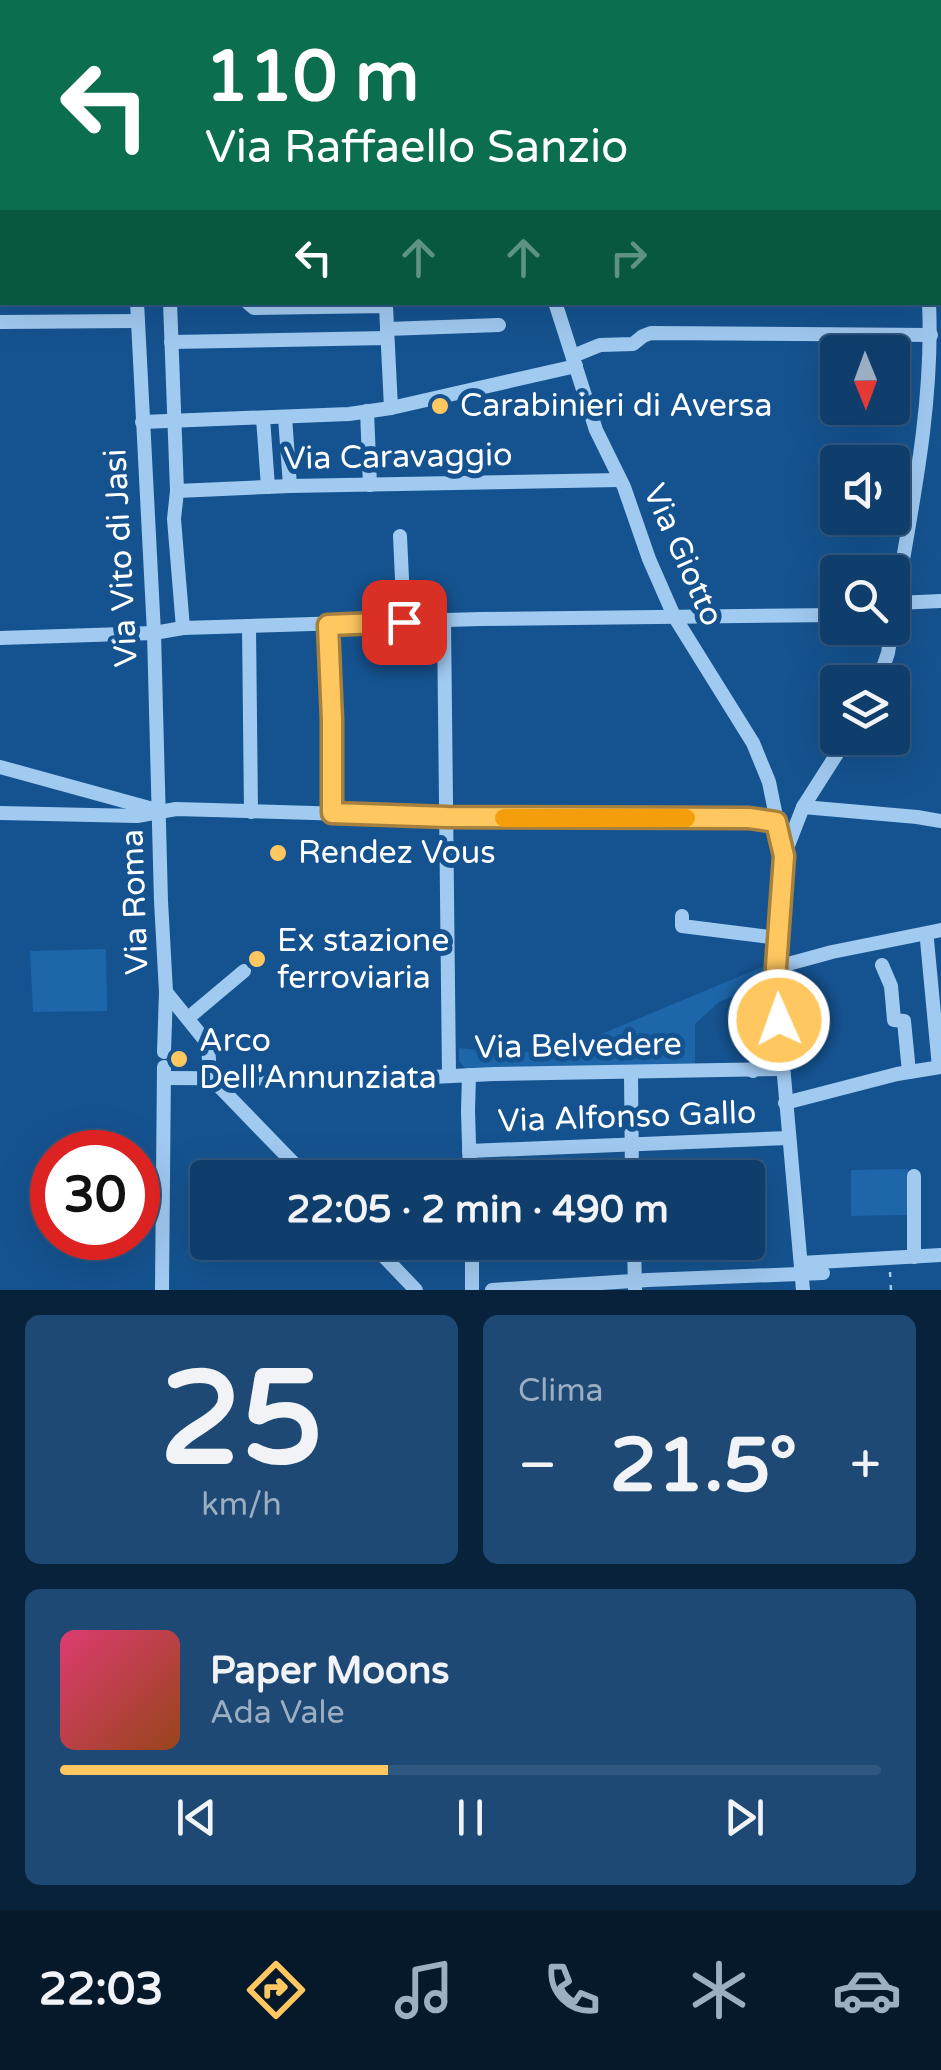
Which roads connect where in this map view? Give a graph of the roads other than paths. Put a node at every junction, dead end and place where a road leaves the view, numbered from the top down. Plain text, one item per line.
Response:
1 (138, 305) edge
2 (170, 305) edge
3 (250, 305) edge
4 (315, 305) edge
5 (555, 305) edge
6 (930, 305) edge
7 (138, 321) junction
8 (0, 322) edge
9 (499, 325) dead end
10 (387, 333) junction
11 (931, 335) junction
12 (171, 342) junction
13 (574, 361) junction
14 (934, 407) edge
15 (391, 408) junction
16 (366, 411) junction
17 (285, 417) junction
18 (262, 418) junction
19 (142, 422) junction
20 (174, 422) junction
21 (620, 480) junction
22 (370, 485) junction
23 (290, 486) junction
24 (268, 487) junction
25 (177, 492) junction
26 (400, 536) dead end
27 (905, 555) edge
28 (941, 602) edge
29 (910, 608) edge
30 (820, 615) edge
31 (674, 616) junction
32 (444, 620) junction
33 (404, 622) junction
34 (328, 625) junction
35 (249, 626) junction
36 (184, 628) junction
37 (154, 632) junction
38 (0, 638) edge
39 (836, 755) edge
40 (0, 767) edge
41 (105, 796) junction
42 (803, 807) junction
43 (159, 810) junction
44 (251, 812) junction
45 (332, 813) junction
46 (0, 814) edge
47 (100, 815) junction
48 (447, 817) junction
49 (941, 821) edge
50 (776, 822) junction
51 (784, 856) junction
52 (682, 916) dead end
53 (941, 930) edge
54 (778, 938) junction
55 (928, 940) dead end
56 (882, 965) dead end
57 (776, 967) junction
58 (244, 971) dead end
59 (166, 992) junction
60 (188, 1018) junction
61 (779, 1020) junction
62 (164, 1065) junction
63 (940, 1067) edge
64 (783, 1069) junction
65 (754, 1071) junction
66 (909, 1072) junction
67 (631, 1073) junction
68 (470, 1075) junction
69 (449, 1076) junction
70 (210, 1077) junction
71 (785, 1104) junction
72 (788, 1138) junction
73 (631, 1145) junction
74 (469, 1151) junction
75 (291, 1160) edge
76 (469, 1160) edge
77 (631, 1160) edge
78 (914, 1176) dead end
79 (941, 1255) edge
80 (914, 1256) junction
81 (387, 1260) edge
82 (472, 1260) edge
83 (634, 1260) edge
84 (823, 1274) dead end
85 (802, 1276) edge
86 (635, 1286) edge
87 (162, 1290) edge
88 (416, 1290) edge
89 (472, 1290) edge
90 (492, 1290) edge

1 - 7 street, Via Vito di Jasi
2 - 12 street
3 - 4 street
4 - 10 street
5 - 13 street, Via Giotto
6 - 11 street
7 - 8 street
7 - 19 street, Via Vito di Jasi
9 - 10 street
10 - 12 street
10 - 15 street
11 - 13 street
11 - 14 street
12 - 20 street
13 - 15 street
13 - 21 street, Via Giotto
14 - 27 street
15 - 16 street
16 - 17 street
16 - 22 street
17 - 18 street
17 - 23 street
18 - 20 street
18 - 24 street
19 - 20 street
19 - 37 street, Via Vito di Jasi
20 - 25 street
21 - 22 street, Via Caravaggio
21 - 31 street, Via Giotto
22 - 23 street, Via Caravaggio
23 - 24 street, Via Caravaggio
24 - 25 street, Via Caravaggio
25 - 36 street
26 - 33 street
28 - 29 street
30 - 31 street
31 - 32 street
31 - 50 street, Via Giotto
32 - 33 street
32 - 48 street
33 - 34 street
34 - 35 street
34 - 45 street
35 - 36 street
35 - 44 street
36 - 37 street
37 - 38 street
37 - 43 street, Via Vito di Jasi
39 - 42 street
40 - 41 street
41 - 43 street
41 - 47 street
42 - 49 street
42 - 51 street
43 - 44 street
43 - 47 street
43 - 59 street, Via Roma
44 - 45 street
45 - 48 street
46 - 47 street
48 - 50 street
48 - 69 street
50 - 51 street, Via Giotto
51 - 54 street
52 - 54 street
53 - 57 street
54 - 57 street
55 - 63 street
56 - 66 street
57 - 61 street
58 - 60 street
59 - 60 street, Via Roma
59 - 62 street, Via Roma
60 - 70 street, Via Roma
61 - 64 street
61 - 65 street
62 - 70 street, Via Belvedere
62 - 87 street, Via Roma
63 - 66 street
64 - 65 street, Via Belvedere
64 - 71 street
65 - 67 street, Via Belvedere
66 - 71 street
67 - 68 street, Via Belvedere
67 - 73 street
68 - 69 street, Via Belvedere
68 - 74 street
69 - 70 street, Via Belvedere
70 - 75 street
71 - 72 street
72 - 73 street, Via Alfonso Gallo
72 - 85 street
73 - 74 street, Via Alfonso Gallo
73 - 77 street
74 - 76 street
78 - 80 street
79 - 80 street
80 - 85 street
81 - 88 street
82 - 89 street
83 - 86 street
84 - 85 street
85 - 86 street
86 - 90 street

